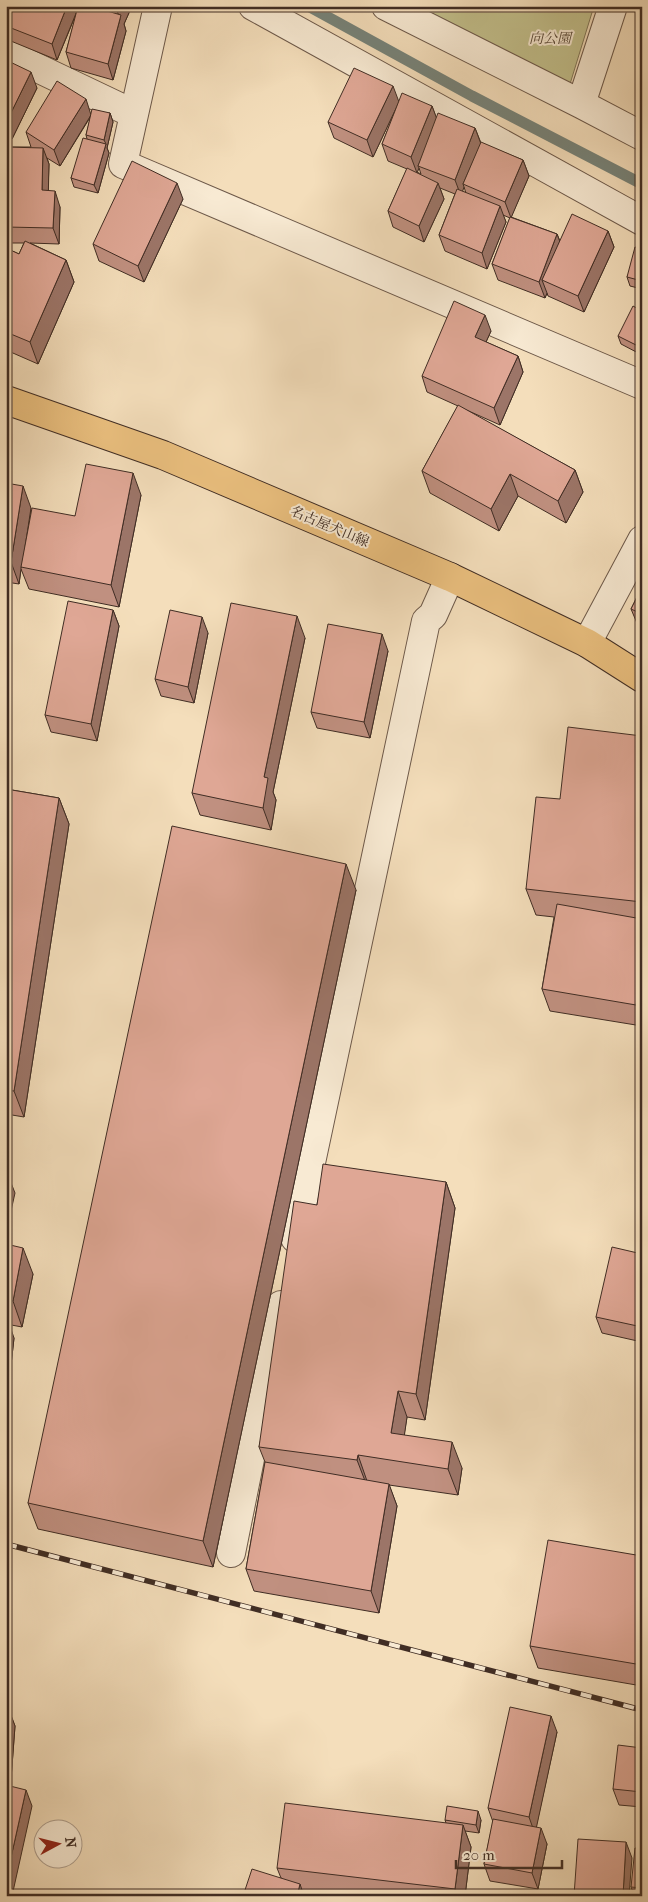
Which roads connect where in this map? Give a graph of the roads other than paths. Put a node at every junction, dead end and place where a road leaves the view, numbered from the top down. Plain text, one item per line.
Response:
1 (158, 6) edge
2 (252, 6) edge
3 (386, 6) edge
4 (613, 6) edge
5 (6, 53) edge
6 (581, 104) junction
7 (134, 114) junction
8 (642, 136) edge
9 (642, 220) edge
10 (642, 385) edge
11 (6, 400) edge
12 (642, 540) edge
13 (450, 577) junction
14 (587, 643) junction
15 (642, 678) edge
16 (230, 1554) dead end

1 - 7 street
2 - 9 street
3 - 6 street
4 - 6 street
5 - 7 street
6 - 8 street
7 - 10 street
11 - 13 main road, 名古屋犬山線
12 - 14 street
13 - 14 main road, 名古屋犬山線
13 - 16 street
14 - 15 main road, 名古屋犬山線

